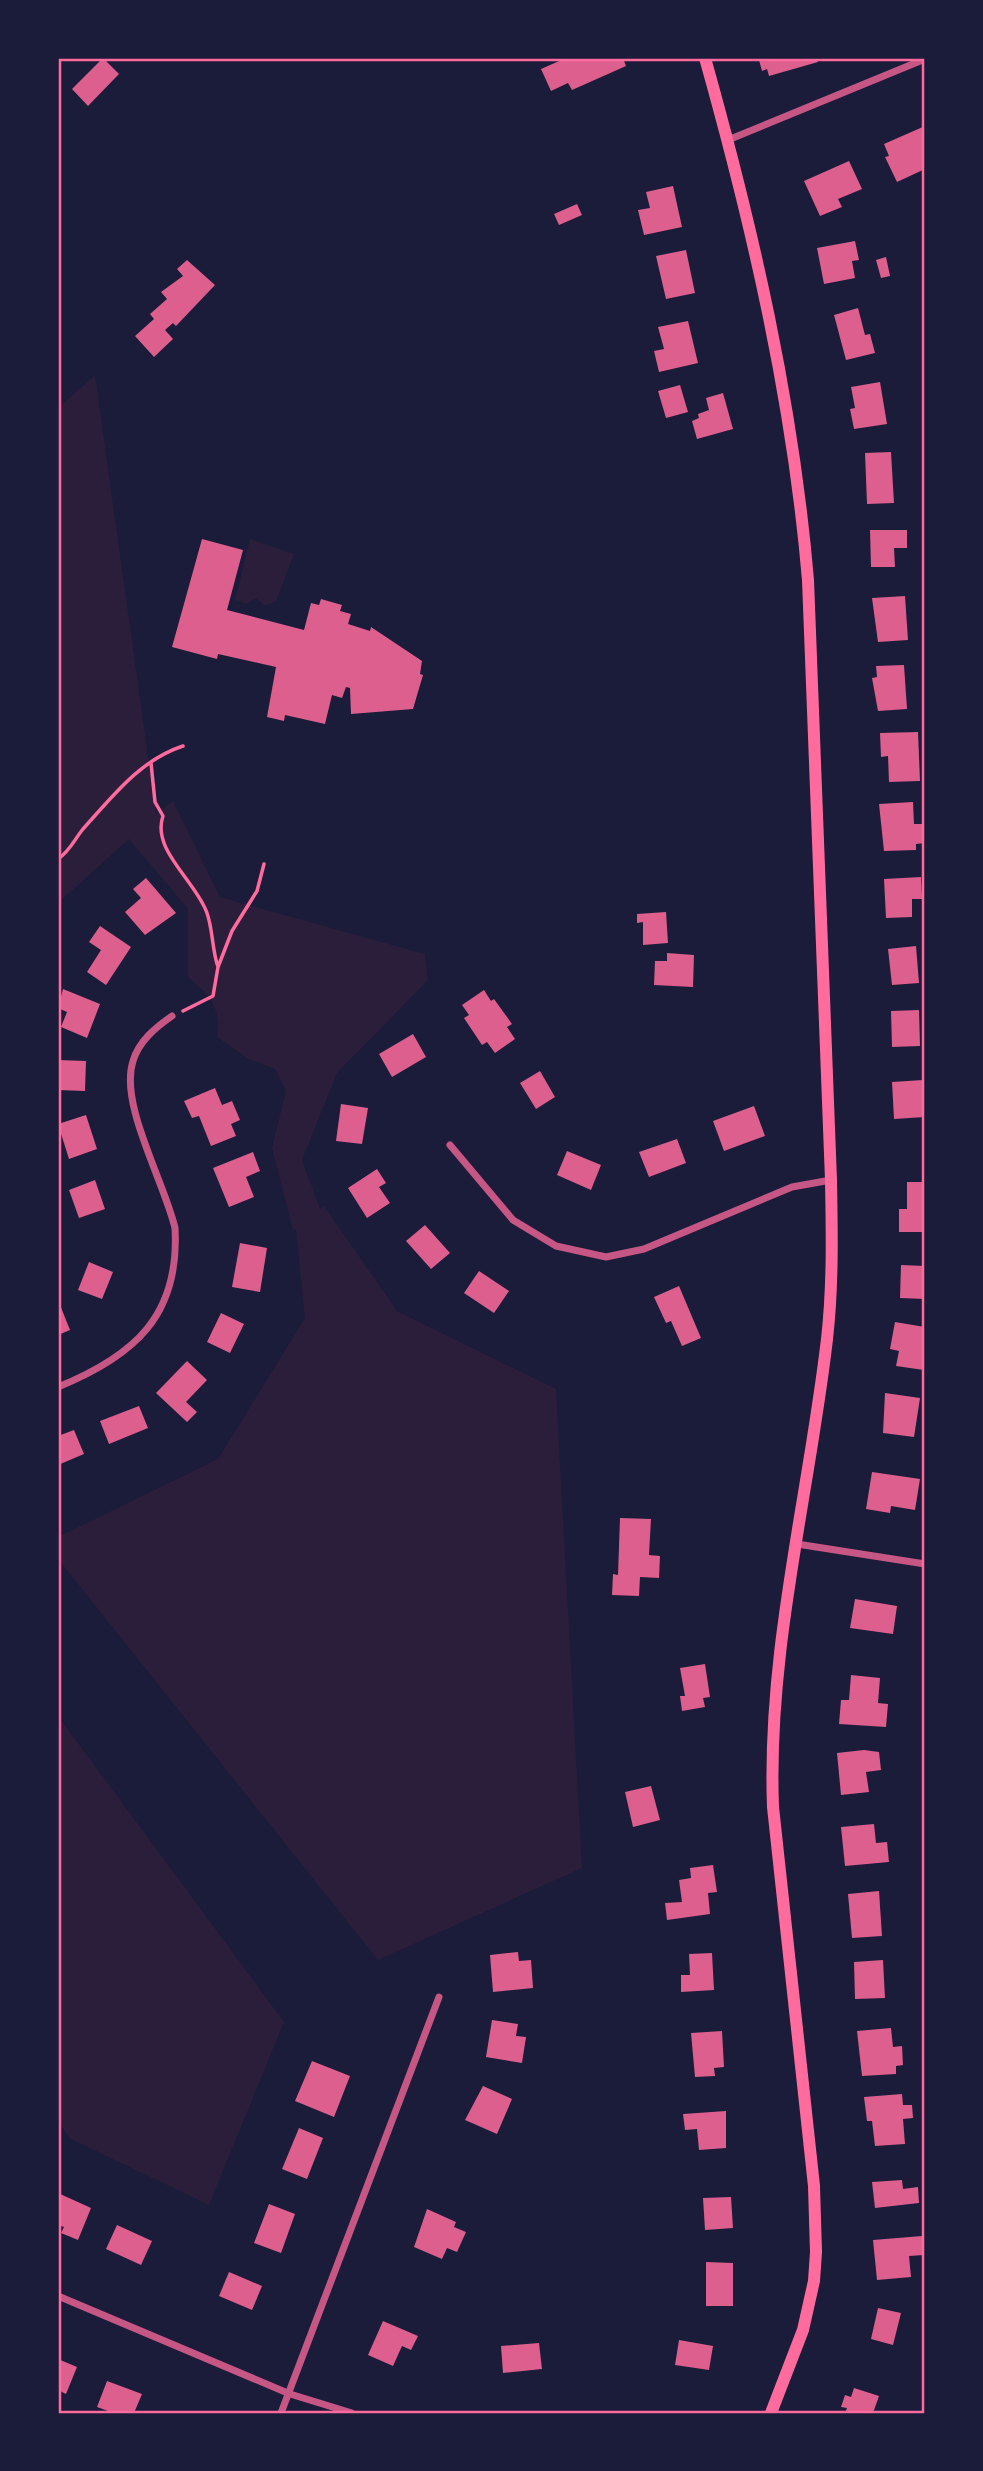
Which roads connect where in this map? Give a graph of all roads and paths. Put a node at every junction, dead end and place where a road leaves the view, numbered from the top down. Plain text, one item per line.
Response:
1 (705, 58) edge
2 (925, 60) edge
3 (728, 140) junction
4 (183, 746) dead end
5 (151, 763) junction
6 (58, 859) edge
7 (264, 864) dead end
8 (218, 967) junction
9 (172, 1016) joint
10 (450, 1145) dead end
11 (831, 1180) junction
12 (58, 1387) edge
13 (797, 1544) junction
14 (925, 1564) edge
15 (439, 1997) dead end
16 (58, 2296) edge
17 (290, 2394) junction
18 (281, 2413) edge
19 (352, 2413) edge
20 (771, 2413) edge

1 - 3 main road
2 - 3 street
3 - 11 main road
4 - 5 path
5 - 6 path
5 - 8 path
7 - 8 path
8 - 9 path
9 - 12 street
10 - 11 street
11 - 13 main road
13 - 14 street
13 - 20 main road
15 - 17 street
16 - 17 street
17 - 18 street
17 - 19 street

